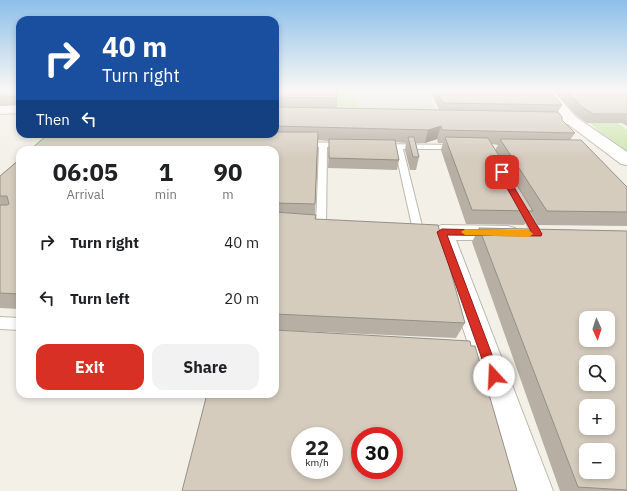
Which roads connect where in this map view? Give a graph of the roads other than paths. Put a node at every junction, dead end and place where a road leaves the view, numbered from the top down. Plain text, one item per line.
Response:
1 (565, 113) edge
2 (517, 119) edge
3 (571, 120) junction
4 (569, 138) edge
5 (291, 144) edge
6 (323, 144) junction
7 (353, 145) edge
8 (375, 145) edge
9 (398, 146) junction
10 (465, 147) edge
11 (627, 160) edge
12 (514, 194) edge
13 (320, 225) edge
14 (426, 231) junction
15 (537, 234) junction
16 (560, 234) edge
17 (0, 323) edge
18 (16, 324) edge
19 (535, 491) edge

1 - 3 street
2 - 3 street
3 - 4 street
3 - 11 street
5 - 6 lane
6 - 7 lane
6 - 13 lane
8 - 9 lane
9 - 10 lane
9 - 14 lane
12 - 15 lane
14 - 15 street
14 - 19 street
15 - 16 street
17 - 18 lane

